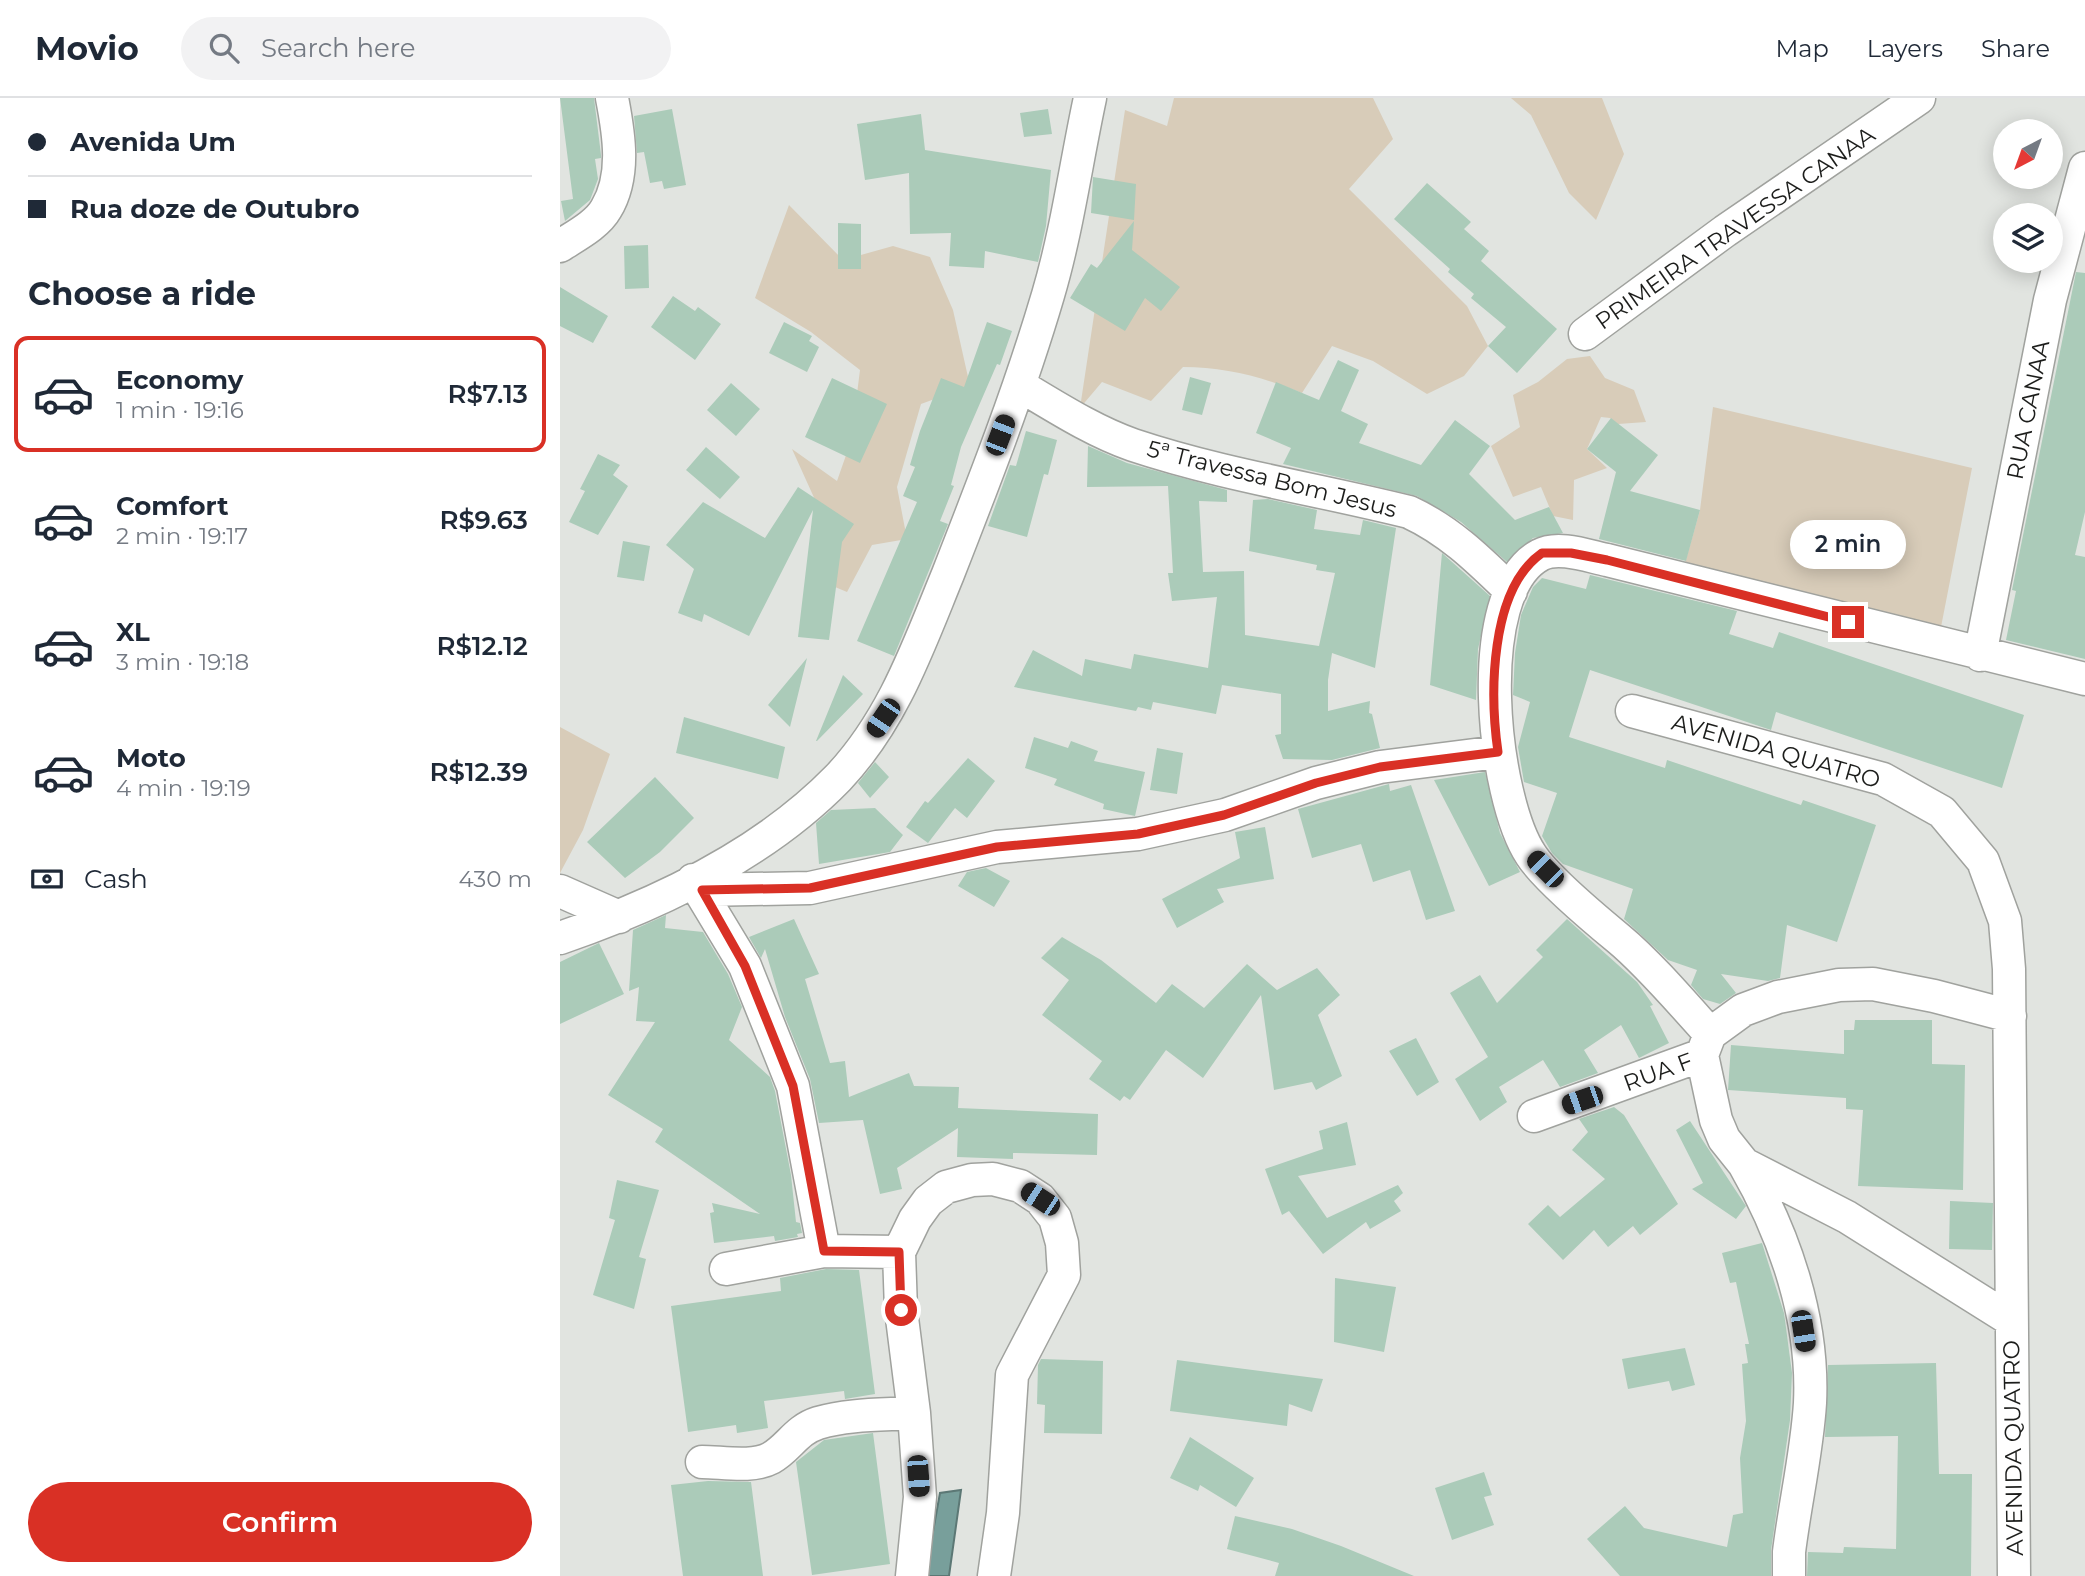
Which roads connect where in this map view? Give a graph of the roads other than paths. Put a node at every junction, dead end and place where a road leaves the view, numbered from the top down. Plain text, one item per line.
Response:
1 (612, 98) edge
2 (1090, 98) edge
3 (1919, 98) edge
4 (2085, 168) edge
5 (560, 246) edge
6 (1585, 334) dead end
7 (1019, 385) junction
8 (1511, 591) junction
9 (1980, 654) junction
10 (2085, 679) edge
11 (1632, 711) dead end
12 (1498, 752) junction
13 (698, 885) junction
14 (560, 891) edge
15 (619, 917) junction
16 (560, 938) edge
17 (2010, 1016) junction
18 (1706, 1045) junction
19 (1534, 1116) dead end
20 (1744, 1164) junction
21 (824, 1251) junction
22 (899, 1252) junction
23 (726, 1269) dead end
24 (2011, 1321) junction
25 (914, 1413) junction
26 (702, 1462) dead end
27 (912, 1576) edge
28 (994, 1576) edge
29 (1788, 1576) edge
30 (2014, 1576) edge

1 - 5 street
2 - 7 street
3 - 6 street, PRIMEIRA TRAVESSA CANAA
4 - 9 street, RUA CANAA
7 - 8 street, 5ª Travessa Bom Jesus
7 - 13 street
8 - 9 street
8 - 12 street
9 - 10 street
11 - 17 street, AVENIDA QUATRO
12 - 13 street
12 - 18 street
13 - 15 street
13 - 21 street
14 - 15 street
15 - 16 street
17 - 18 street
17 - 24 street, AVENIDA QUATRO
18 - 19 street, RUA F
18 - 20 street, AVENIDA QUATRO
20 - 24 street, AVENIDA QUATRO
20 - 29 street, AVENIDA QUATRO
21 - 22 street
21 - 23 street
22 - 25 street
22 - 28 street
24 - 30 street, AVENIDA QUATRO
25 - 26 street
25 - 27 street

